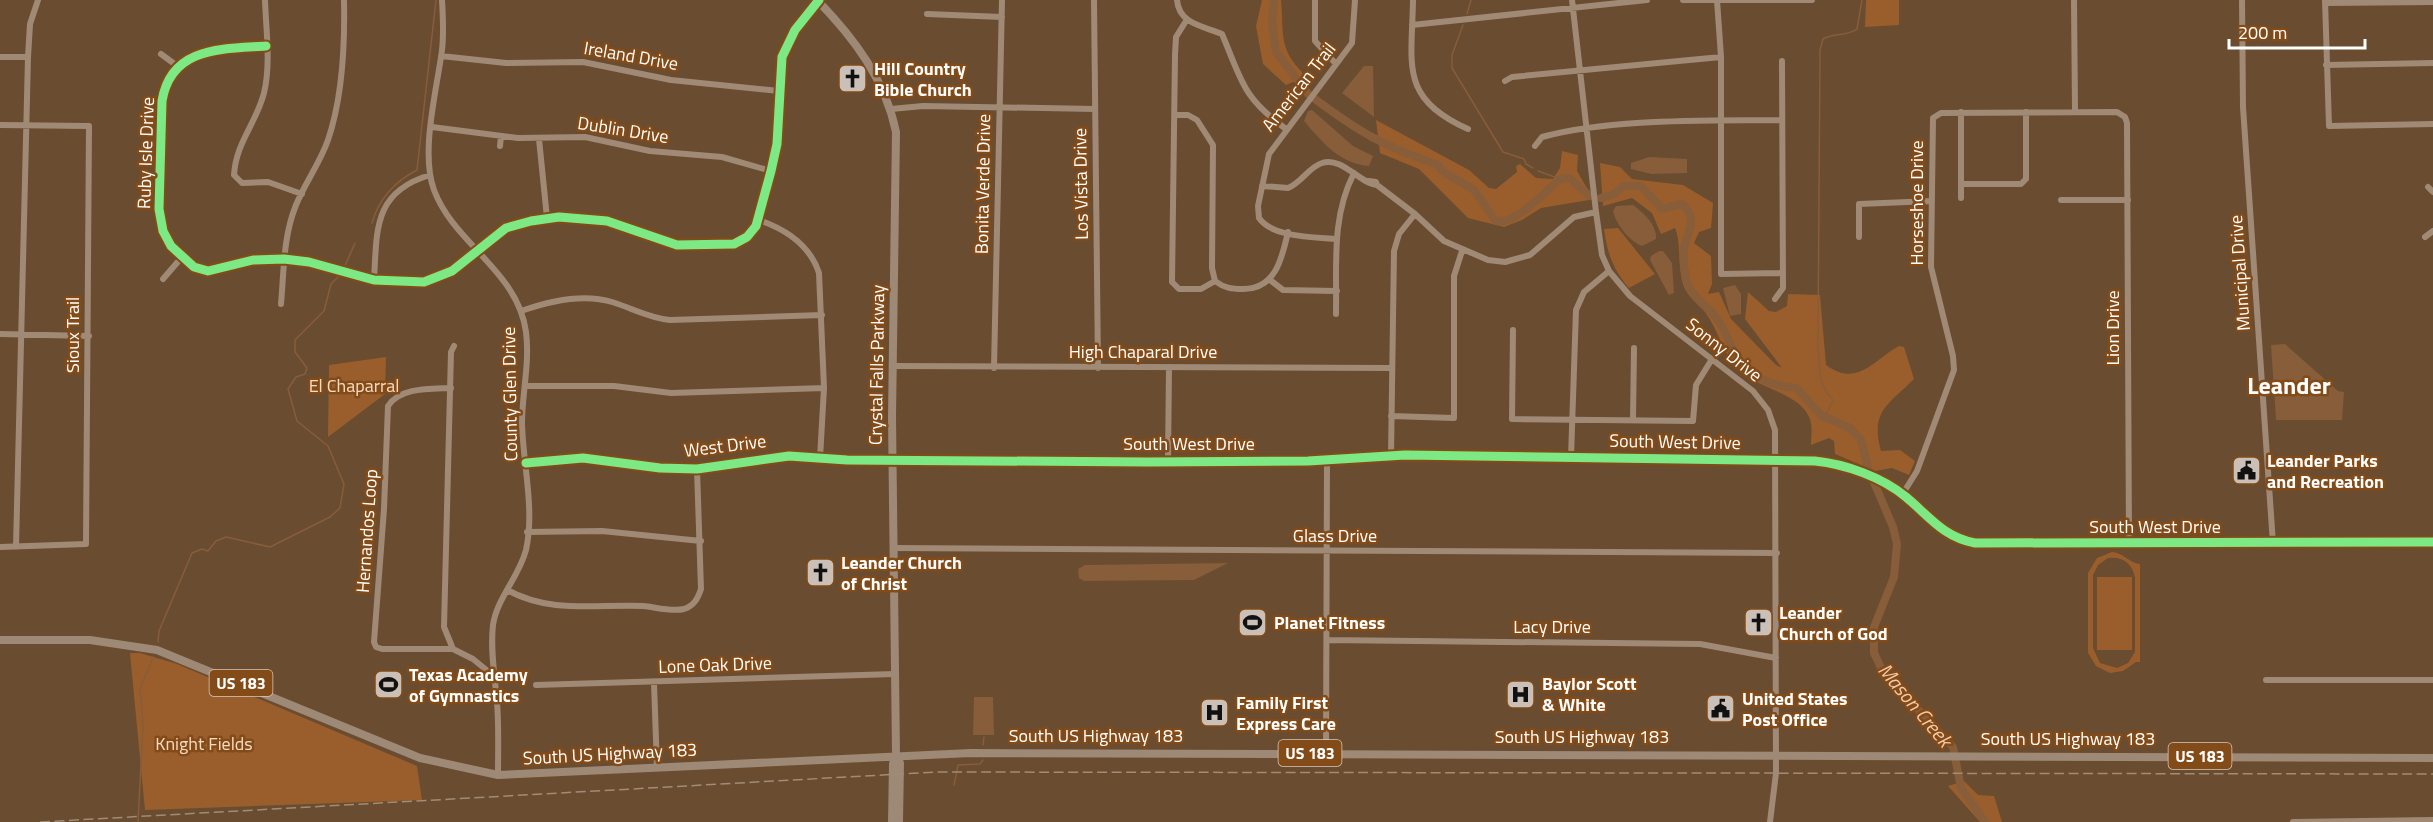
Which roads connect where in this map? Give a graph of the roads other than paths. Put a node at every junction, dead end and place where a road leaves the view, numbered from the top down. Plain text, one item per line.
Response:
1 (38, 0) edge
2 (265, 0) edge
3 (344, 0) edge
4 (442, 0) edge
5 (818, 0) edge
6 (1002, 0) edge
7 (1094, 0) edge
8 (1177, 0) edge
9 (1315, 0) edge
10 (1355, 0) edge
11 (1413, 0) edge
12 (1572, 0) edge
13 (1647, 0) edge
14 (1683, 0) edge
15 (1780, 0) edge
16 (1812, 0) edge
17 (2074, 0) edge
18 (2242, 0) edge
19 (1717, 1) edge
20 (2325, 2) edge
21 (2433, 2) edge
22 (1572, 9) junction
23 (927, 14) dead end
24 (1002, 17) junction
25 (1186, 21) junction
26 (1412, 25) junction
27 (266, 46) junction
28 (161, 54) dead end
29 (441, 56) junction
30 (0, 57) edge
31 (28, 57) junction
32 (1721, 57) junction
33 (1782, 61) dead end
34 (2433, 63) edge
35 (1336, 64) junction
36 (2326, 64) junction
37 (180, 68) junction
38 (1581, 70) junction
39 (1505, 81) dead end
40 (779, 91) junction
41 (999, 108) junction
42 (891, 109) junction
43 (1095, 109) junction
44 (2075, 111) junction
45 (1961, 112) junction
46 (2026, 112) junction
47 (1175, 115) junction
48 (1781, 120) junction
49 (1721, 121) junction
50 (2433, 124) edge
51 (0, 125) edge
52 (26, 126) junction
53 (432, 127) junction
54 (1286, 129) junction
55 (1468, 129) dead end
56 (1588, 130) junction
57 (501, 136) junction
58 (539, 139) junction
59 (500, 146) dead end
60 (1536, 146) dead end
61 (771, 171) junction
62 (1354, 174) junction
63 (430, 176) junction
64 (1961, 184) junction
65 (1262, 186) junction
66 (302, 194) junction
67 (1961, 198) dead end
68 (2061, 200) dead end
69 (2128, 200) junction
70 (1932, 201) junction
71 (1596, 212) junction
72 (1414, 214) junction
73 (547, 218) junction
74 (759, 220) junction
75 (1288, 232) junction
76 (1859, 237) dead end
77 (1336, 238) junction
78 (478, 251) junction
79 (1462, 251) junction
80 (182, 257) junction
81 (284, 259) junction
82 (1609, 271) junction
83 (1783, 273) junction
84 (163, 279) dead end
85 (374, 280) junction
86 (1270, 280) junction
87 (1215, 281) junction
88 (1337, 291) junction
89 (1775, 299) dead end
90 (281, 304) dead end
91 (521, 311) junction
92 (1336, 314) dead end
93 (822, 315) junction
94 (1513, 330) dead end
95 (0, 334) edge
96 (20, 335) junction
97 (88, 336) junction
98 (454, 346) dead end
99 (1634, 348) dead end
100 (1712, 358) junction
101 (894, 366) junction
102 (1169, 367) junction
103 (994, 368) junction
104 (1098, 368) junction
105 (1392, 368) junction
106 (526, 386) junction
107 (451, 388) junction
108 (824, 388) junction
109 (1391, 416) junction
110 (1572, 419) junction
111 (1633, 420) junction
112 (1391, 456) junction
113 (1571, 457) junction
114 (820, 458) junction
115 (893, 459) junction
116 (1327, 460) junction
117 (1168, 461) junction
118 (1777, 461) junction
119 (526, 463) junction
120 (697, 469) junction
121 (1902, 495) junction
122 (527, 532) junction
123 (700, 541) junction
124 (2433, 542) edge
125 (2129, 544) junction
126 (2273, 544) junction
127 (0, 547) edge
128 (16, 547) junction
129 (893, 548) junction
130 (1328, 550) junction
131 (1777, 553) junction
132 (507, 590) junction
133 (0, 640) edge
134 (1327, 640) junction
135 (453, 649) junction
136 (1776, 658) junction
137 (895, 674) junction
138 (495, 677) junction
139 (2266, 680) dead end
140 (2433, 680) edge
141 (654, 683) junction
142 (536, 685) dead end
143 (1326, 753) junction
144 (896, 754) junction
145 (1776, 755) junction
146 (2433, 758) edge
147 (657, 768) junction
148 (498, 775) junction
149 (2433, 820) edge
150 (2293, 821) edge
151 (892, 822) edge
152 (899, 822) edge
153 (1770, 822) edge

1 - 31 street
2 - 27 street
3 - 66 street
4 - 29 street, County Glen Drive
5 - 40 street
5 - 42 main road, Crystal Falls Parkway
6 - 24 street, Bonita Verde Drive
7 - 43 street, Los Vista Drive
8 - 25 street
9 - 35 street
10 - 35 street, American Trail
11 - 26 street
12 - 22 street, Sonny Drive
13 - 22 street
14 - 19 street
15 - 16 street
15 - 19 street
17 - 44 street
18 - 126 street, Municipal Drive
19 - 32 street
20 - 21 street
20 - 36 street
22 - 26 street
22 - 38 street, Sonny Drive
23 - 24 street
24 - 41 street, Bonita Verde Drive
25 - 47 street
25 - 54 street
26 - 55 street
27 - 37 street, Ruby Isle Drive
27 - 66 street
28 - 37 street
29 - 40 street, Ireland Drive
29 - 53 street, County Glen Drive
30 - 31 street
31 - 52 street
32 - 38 street
32 - 49 street
33 - 48 street
34 - 36 street
35 - 54 street, American Trail
36 - 50 street
37 - 80 street, Ruby Isle Drive
38 - 39 street
38 - 56 street, Sonny Drive
40 - 61 street
41 - 42 street
41 - 43 street
41 - 103 street, Bonita Verde Drive
42 - 101 main road, Crystal Falls Parkway
43 - 104 street, Los Vista Drive
44 - 46 street
44 - 69 street, Lion Drive
45 - 46 street
45 - 64 street
45 - 70 street, Horseshoe Drive
46 - 64 street
47 - 87 street
47 - 87 street
48 - 49 street
48 - 83 street
49 - 56 street
49 - 83 street
51 - 52 street
52 - 96 street
52 - 97 street, Sioux Trail
53 - 57 street, Dublin Drive
53 - 63 street, County Glen Drive
54 - 65 street, American Trail
56 - 60 street
56 - 71 street, Sonny Drive
57 - 58 street, Dublin Drive
57 - 59 street
58 - 61 street, Dublin Drive
58 - 73 street
61 - 74 street
62 - 65 street
62 - 72 street
62 - 77 street
63 - 78 street, County Glen Drive
63 - 85 street
64 - 67 street
65 - 75 street, American Trail
66 - 81 street
68 - 69 street
69 - 125 street, Lion Drive
70 - 76 street
70 - 121 street, Horseshoe Drive
71 - 79 street
71 - 82 street, Sonny Drive
72 - 79 street
72 - 105 street
73 - 74 street
73 - 78 street
74 - 93 street
75 - 77 street, American Trail
75 - 86 street
77 - 88 street
78 - 85 street
78 - 91 street, County Glen Drive
79 - 109 street
80 - 81 street
80 - 84 street
81 - 85 street
81 - 90 street
82 - 100 street, Sonny Drive
82 - 110 street
83 - 89 street
86 - 87 street
86 - 88 street
88 - 92 street
91 - 93 street
91 - 106 street, County Glen Drive
93 - 108 street
94 - 110 street
95 - 96 street
96 - 97 street
96 - 128 street
97 - 128 street, Sioux Trail
98 - 107 street
99 - 111 street
100 - 111 street
100 - 118 street, Sonny Drive
101 - 103 street, High Chaparal Drive
101 - 115 main road, Crystal Falls Parkway
102 - 104 street, High Chaparal Drive
102 - 105 street, High Chaparal Drive
102 - 117 street
103 - 104 street, High Chaparal Drive
105 - 109 street
106 - 108 street
106 - 119 street, County Glen Drive
107 - 135 street
107 - 135 street, Hernandos Loop
108 - 114 street
109 - 112 street
110 - 111 street
110 - 113 street
112 - 113 street, South West Drive
112 - 116 street, South West Drive
113 - 118 street, South West Drive
114 - 115 street, West Drive
114 - 120 street, West Drive
115 - 117 street, South West Drive
115 - 129 main road, Crystal Falls Parkway
116 - 117 street, South West Drive
116 - 130 street
118 - 121 street, South West Drive
118 - 131 street, Sonny Drive
119 - 120 street, West Drive
119 - 122 street, County Glen Drive
120 - 123 street
121 - 125 street, South West Drive
122 - 123 street
122 - 132 street, County Glen Drive
123 - 132 street
124 - 126 street, South West Drive
125 - 126 street, South West Drive
127 - 128 street
129 - 130 street, Glass Drive
129 - 137 main road, Crystal Falls Parkway
130 - 131 street, Glass Drive
130 - 134 street
131 - 136 street, Sonny Drive
132 - 138 street, County Glen Drive
133 - 148 main road, South US Highway 183 / US 183
134 - 136 street, Lacy Drive
134 - 143 street
135 - 138 street
136 - 145 street, Sonny Drive
137 - 141 street, Lone Oak Drive
137 - 144 main road, Crystal Falls Parkway
138 - 148 street, County Glen Drive
139 - 140 street
141 - 142 street, Lone Oak Drive
141 - 147 street
143 - 144 main road, South US Highway 183 / US 183
143 - 145 main road, South US Highway 183 / US 183
144 - 147 main road, South US Highway 183 / US 183
144 - 151 main road
144 - 152 main road
145 - 146 main road, South US Highway 183 / US 183
145 - 153 street, Sonny Drive
147 - 148 main road, South US Highway 183 / US 183
149 - 150 street

